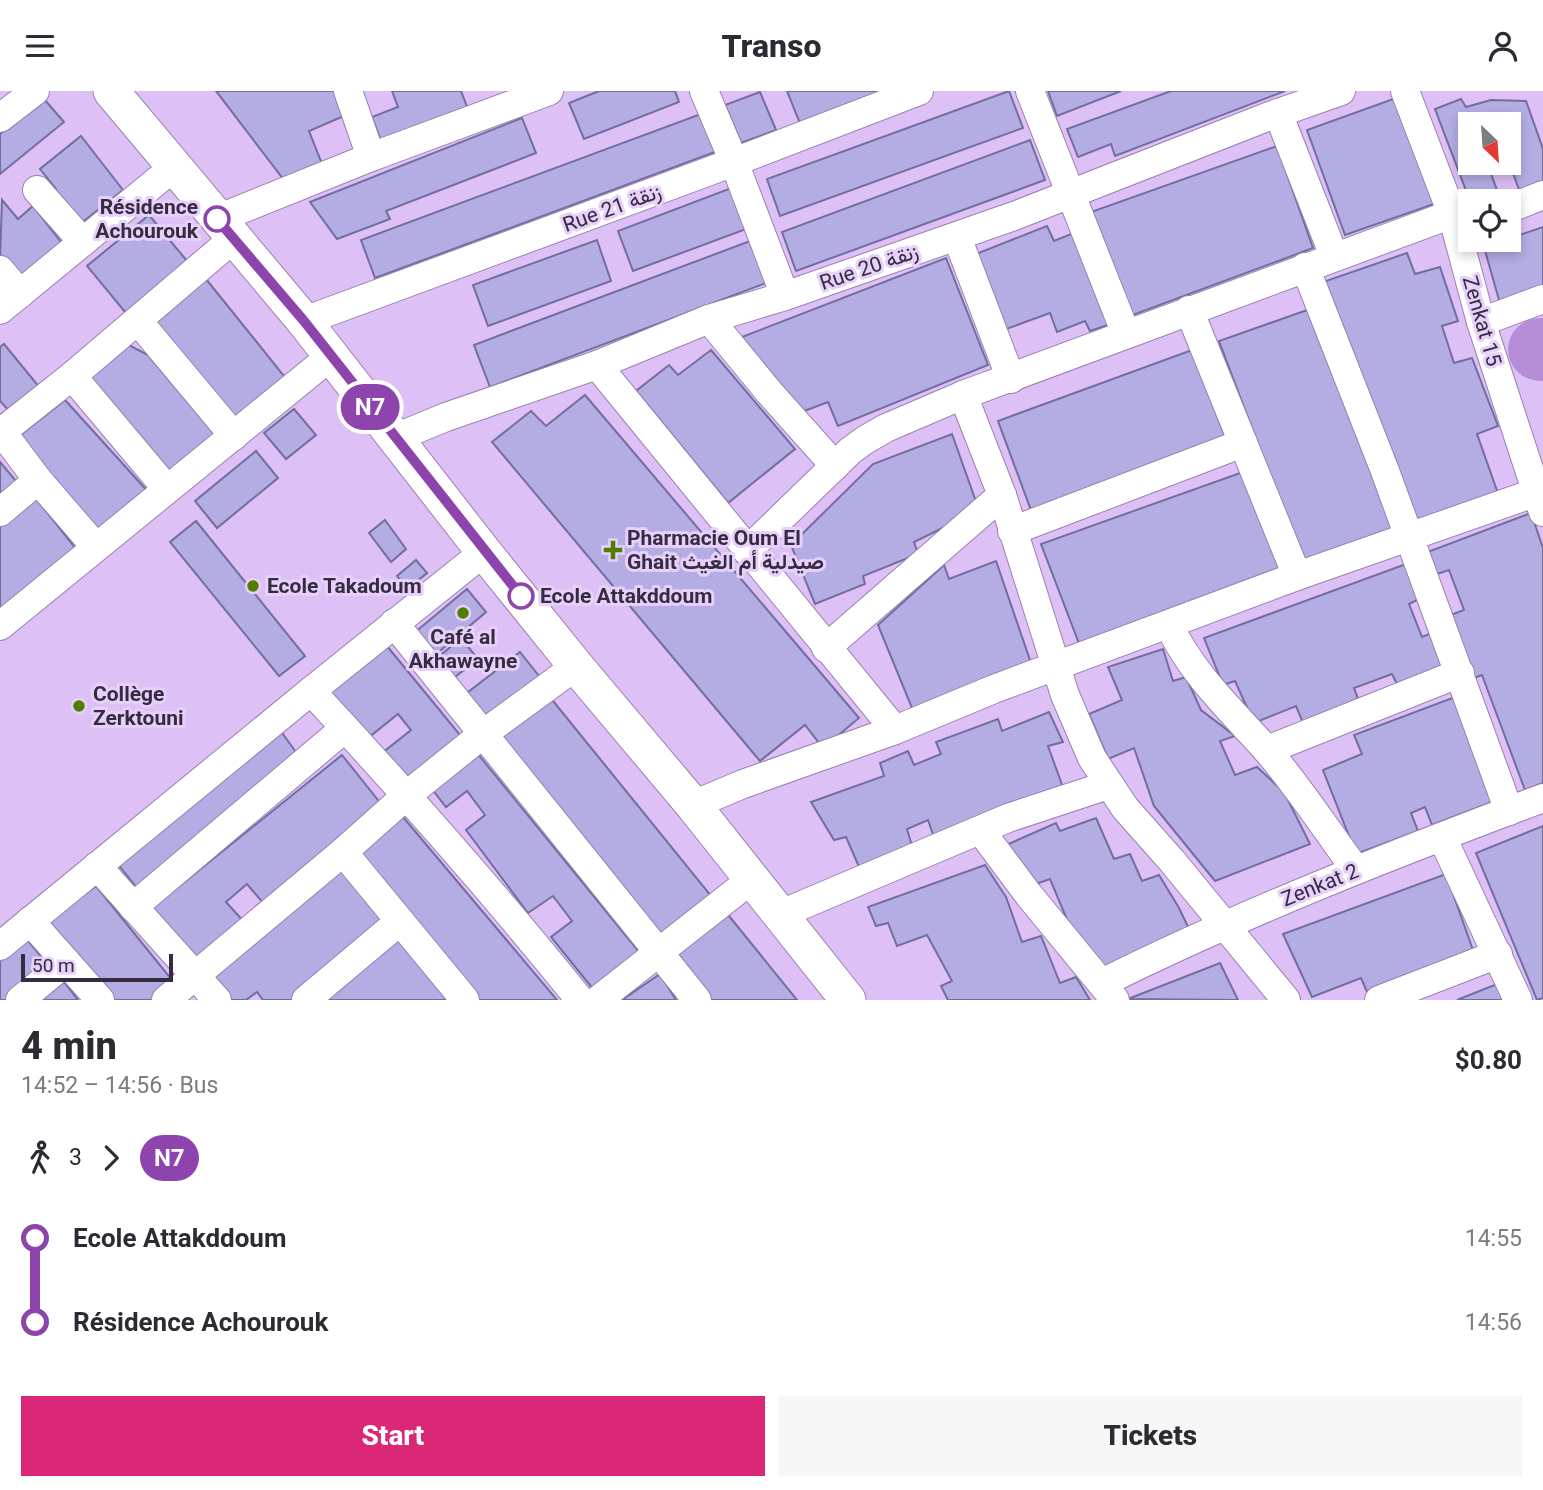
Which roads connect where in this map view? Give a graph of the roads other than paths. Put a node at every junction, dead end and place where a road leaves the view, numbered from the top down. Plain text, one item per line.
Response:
1 (35, 91) edge
2 (348, 91) edge
3 (549, 91) edge
4 (704, 91) edge
5 (919, 91) edge
6 (1030, 91) edge
7 (1341, 91) edge
8 (1405, 91) edge
9 (116, 93) edge
10 (486, 102) edge
11 (1278, 113) junction
12 (0, 118) edge
13 (371, 157) junction
14 (734, 162) junction
15 (174, 167) junction
16 (37, 190) dead end
17 (1070, 195) junction
18 (1543, 195) edge
19 (1521, 204) edge
20 (1458, 221) edge
21 (1458, 223) edge
22 (225, 229) junction
23 (957, 237) junction
24 (83, 242) junction
25 (1465, 252) edge
26 (1334, 256) junction
27 (1305, 267) junction
28 (0, 270) edge
29 (785, 296) junction
30 (1543, 299) edge
31 (10, 302) edge
32 (1189, 310) junction
33 (709, 319) junction
34 (138, 321) junction
35 (304, 321) junction
36 (1481, 322) junction
37 (1126, 334) junction
38 (331, 356) junction
39 (597, 365) junction
40 (72, 376) junction
41 (1011, 379) junction
42 (963, 395) junction
43 (1, 432) edge
44 (234, 436) junction
45 (395, 438) junction
46 (1243, 443) junction
47 (835, 466) junction
48 (38, 480) junction
49 (167, 489) junction
50 (1002, 495) junction
51 (1541, 498) edge
52 (0, 512) edge
53 (1012, 531) junction
54 (1409, 536) junction
55 (94, 546) junction
56 (747, 551) junction
57 (484, 552) junction
58 (1297, 576) junction
59 (394, 623) junction
60 (1169, 625) junction
61 (0, 626) edge
62 (826, 647) junction
63 (576, 666) junction
64 (1055, 667) junction
65 (1460, 673) junction
66 (311, 691) junction
67 (345, 728) junction
68 (895, 730) junction
69 (483, 734) junction
70 (1267, 750) junction
71 (1108, 785) junction
72 (407, 795) junction
73 (1543, 798) edge
74 (694, 805) junction
75 (1509, 811) junction
76 (981, 831) junction
77 (1443, 837) junction
78 (343, 852) junction
79 (97, 866) junction
80 (1356, 870) junction
81 (752, 879) junction
82 (133, 907) junction
83 (781, 914) junction
84 (30, 921) junction
85 (400, 921) junction
86 (1225, 926) junction
87 (0, 946) edge
88 (661, 953) junction
89 (1498, 954) junction
90 (66, 962) junction
91 (194, 977) junction
92 (1109, 992) edge
93 (462, 999) edge
94 (20, 1000) edge
95 (100, 1000) edge
96 (166, 1000) edge
97 (217, 1000) edge
98 (306, 1000) edge
99 (580, 1000) edge
100 (598, 1000) edge
101 (697, 1000) edge
102 (848, 1000) edge
103 (1286, 1000) edge
104 (1379, 1000) edge
105 (1518, 1000) edge

1 - 12 street
2 - 13 street
3 - 10 street
4 - 14 street
5 - 14 street, Rue 21 زنقة
6 - 17 street
7 - 11 street, Rue 20 زنقة
8 - 20 street, Zenkat 15
9 - 15 main road
10 - 13 street
11 - 17 street, Rue 20 زنقة
11 - 26 street
13 - 22 street
14 - 29 street
14 - 35 street, Rue 21 زنقة
15 - 22 main road
15 - 24 street
16 - 24 street
17 - 23 street, Rue 20 زنقة
17 - 37 street
18 - 19 street
21 - 26 street
22 - 34 street
22 - 35 main road
23 - 29 street, Rue 20 زنقة
23 - 41 street
24 - 31 street
25 - 36 street, Zenkat 15
26 - 27 street
27 - 32 street
27 - 54 street
28 - 31 street
29 - 33 street, Rue 20 زنقة
30 - 36 street
32 - 37 street
32 - 46 street
33 - 39 street, Rue 20 زنقة
33 - 47 street
34 - 40 street
34 - 44 street
35 - 38 main road
36 - 51 street, Zenkat 15
37 - 41 street
38 - 44 street
38 - 45 main road
39 - 45 street, Rue 20 زنقة
39 - 56 street
40 - 43 street
40 - 49 street
41 - 42 street
42 - 47 street
42 - 50 street
43 - 48 street
44 - 49 street
45 - 57 main road
46 - 53 street
46 - 58 street
47 - 56 street
48 - 52 street
48 - 55 street
49 - 55 street
50 - 53 street
50 - 62 street
51 - 54 street
53 - 64 street
54 - 58 street
54 - 65 street
55 - 61 street
56 - 62 street
57 - 59 street
57 - 63 main road
58 - 60 street
59 - 66 street
59 - 69 street
60 - 64 street
60 - 70 street
62 - 68 street
63 - 69 street
63 - 74 main road
64 - 68 street
64 - 71 street
65 - 70 street
65 - 75 street
66 - 67 street
66 - 79 street
67 - 72 street
67 - 82 street
68 - 74 street
69 - 72 street
69 - 88 street
70 - 80 street
71 - 76 street
71 - 86 street
72 - 78 street
72 - 99 street
73 - 75 street, Zenkat 2
74 - 81 main road
75 - 77 street, Zenkat 2
76 - 83 street
76 - 92 street
77 - 80 street, Zenkat 2
77 - 89 street
78 - 85 street
78 - 91 street
79 - 82 street
79 - 84 street
80 - 86 street, Zenkat 2
81 - 83 main road
81 - 88 street
82 - 91 street
83 - 102 main road
84 - 87 street
84 - 90 street
85 - 93 street
85 - 98 street
86 - 92 street, Zenkat 2
86 - 103 street
88 - 100 street
88 - 101 street
89 - 104 street
89 - 105 street
90 - 94 street
90 - 95 street
91 - 96 street
91 - 97 street

